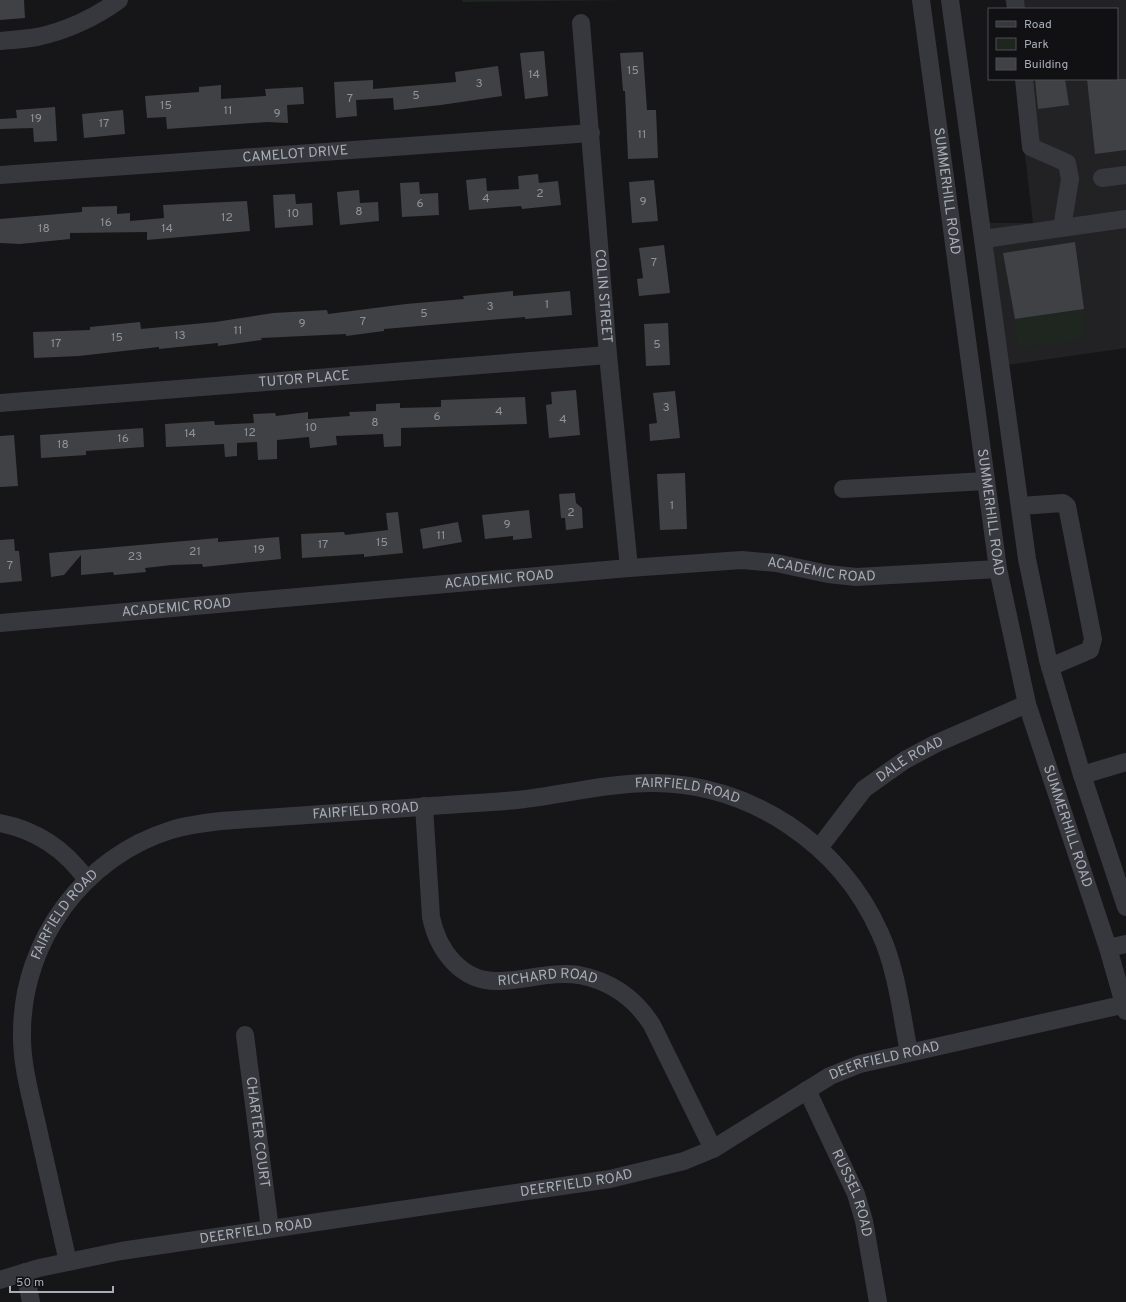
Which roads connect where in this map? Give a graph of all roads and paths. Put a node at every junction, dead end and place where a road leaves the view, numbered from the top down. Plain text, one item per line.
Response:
1 (119, 0) edge
2 (921, 0) edge
3 (950, 0) edge
4 (582, 23) dead end
5 (0, 41) edge
6 (1024, 80) edge
7 (591, 134) junction
8 (0, 175) edge
9 (1126, 175) edge
10 (1102, 178) dead end
11 (1126, 219) edge
12 (1062, 228) junction
13 (984, 239) junction
14 (608, 355) junction
15 (0, 403) edge
16 (986, 482) junction
17 (842, 490) dead end
18 (1020, 506) junction
19 (629, 568) junction
20 (998, 568) junction
21 (0, 623) edge
22 (1050, 667) junction
23 (1027, 704) junction
24 (1126, 762) edge
25 (1082, 776) junction
26 (424, 806) junction
27 (0, 823) edge
28 (819, 848) junction
29 (87, 880) junction
30 (1126, 907) edge
31 (1126, 944) edge
32 (1108, 948) junction
33 (1126, 1006) edge
34 (245, 1035) dead end
35 (909, 1052) junction
36 (807, 1090) junction
37 (714, 1149) junction
38 (270, 1230) junction
39 (68, 1262) junction
40 (25, 1272) junction
41 (0, 1280) edge
42 (31, 1302) edge
43 (878, 1302) edge

1 - 5 street
2 - 16 street, SUMMERHILL ROAD
3 - 13 street
4 - 7 street, COLIN STREET
6 - 12 street
7 - 8 street, CAMELOT DRIVE
7 - 14 street, COLIN STREET
9 - 10 street
11 - 12 street
12 - 13 street
13 - 18 street
14 - 15 street, TUTOR PLACE
14 - 19 street, COLIN STREET
16 - 17 street
16 - 20 street, SUMMERHILL ROAD
18 - 22 street
18 - 22 street
19 - 20 street, ACADEMIC ROAD
19 - 21 street, ACADEMIC ROAD
20 - 23 street, SUMMERHILL ROAD
22 - 25 street
23 - 28 street, DALE ROAD
23 - 32 street, SUMMERHILL ROAD
24 - 25 street
25 - 30 street
26 - 28 street, FAIRFIELD ROAD
26 - 29 street, FAIRFIELD ROAD
26 - 37 street, RICHARD ROAD
27 - 29 street
28 - 35 street, FAIRFIELD ROAD
29 - 39 street, FAIRFIELD ROAD
31 - 32 street
32 - 33 street, SUMMERHILL ROAD
33 - 35 street, DEERFIELD ROAD
34 - 38 street, CHARTER COURT
35 - 36 street, DEERFIELD ROAD
36 - 37 street, DEERFIELD ROAD
36 - 43 street, RUSSEL ROAD
37 - 38 street, DEERFIELD ROAD
38 - 39 street, DEERFIELD ROAD
39 - 40 street, DEERFIELD ROAD
40 - 41 street, DEERFIELD ROAD
40 - 42 street

